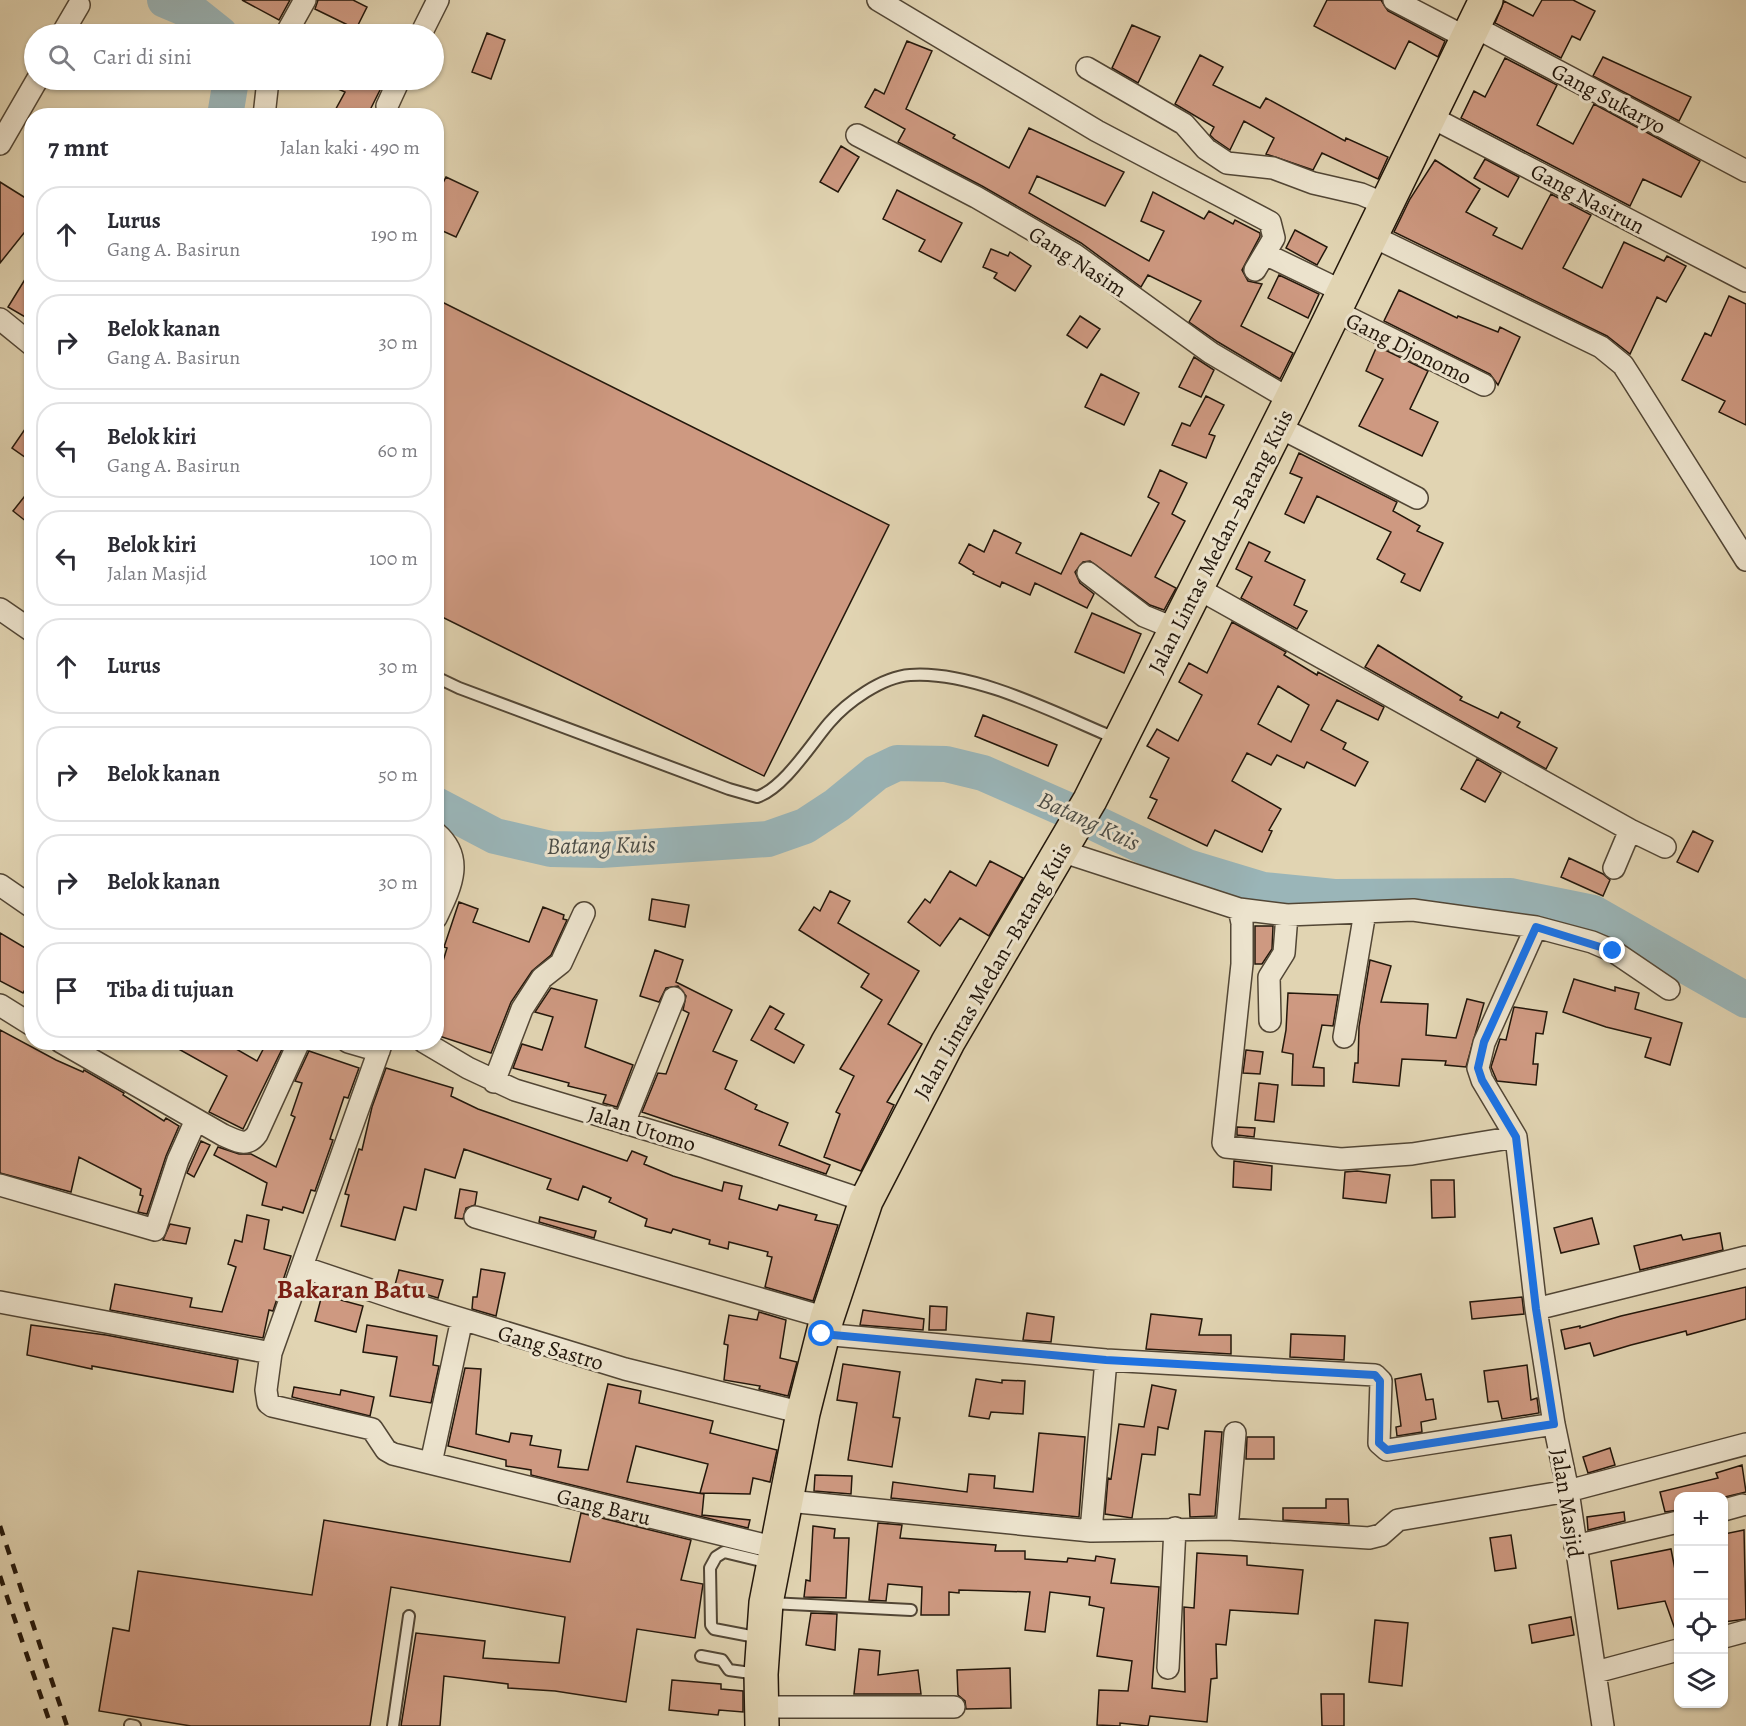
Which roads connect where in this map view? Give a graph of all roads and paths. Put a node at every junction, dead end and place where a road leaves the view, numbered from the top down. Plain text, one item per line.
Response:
1 (304, 0) edge
2 (438, 0) edge
3 (878, 0) edge
4 (1394, 0) edge
5 (79, 5) dead end
6 (1475, 21) edge
7 (68, 24) edge
8 (291, 24) edge
9 (426, 24) edge
10 (1087, 68) dead end
11 (31, 90) edge
12 (267, 90) edge
13 (394, 90) edge
14 (387, 106) dead end
15 (265, 108) edge
16 (1429, 116) junction
17 (857, 135) dead end
18 (0, 144) edge
19 (1746, 171) edge
20 (1387, 205) junction
21 (1372, 236) junction
22 (1746, 281) edge
23 (1339, 302) junction
24 (0, 319) edge
25 (24, 338) edge
26 (1484, 385) dead end
27 (1284, 413) junction
28 (1417, 498) dead end
29 (1746, 560) edge
30 (1088, 573) dead end
31 (1197, 588) junction
32 (0, 609) edge
33 (24, 626) edge
34 (1176, 629) junction
35 (444, 680) edge
36 (1120, 740) junction
37 (1630, 830) junction
38 (444, 841) edge
39 (1067, 841) junction
40 (1665, 847) dead end
41 (1614, 868) dead end
42 (0, 885) edge
43 (444, 897) edge
44 (24, 902) edge
45 (1239, 909) junction
46 (1365, 912) junction
47 (584, 913) dead end
48 (1287, 915) junction
49 (1536, 927) junction
50 (1669, 989) dead end
51 (674, 998) dead end
52 (0, 1005) edge
53 (24, 1020) edge
54 (1270, 1022) dead end
55 (1344, 1037) dead end
56 (75, 1050) edge
57 (295, 1050) edge
58 (379, 1050) edge
59 (438, 1050) edge
60 (494, 1082) junction
61 (196, 1120) junction
62 (624, 1123) junction
63 (1516, 1137) junction
64 (0, 1185) edge
65 (866, 1201) junction
66 (475, 1217) dead end
67 (1746, 1257) edge
68 (302, 1267) junction
69 (0, 1302) edge
70 (1536, 1309) junction
71 (462, 1320) junction
72 (825, 1326) junction
73 (271, 1353) junction
74 (1106, 1360) junction
75 (803, 1413) junction
76 (1554, 1424) junction
77 (1235, 1433) dead end
78 (1746, 1444) edge
79 (431, 1463) junction
80 (1568, 1491) junction
81 (788, 1502) junction
82 (1674, 1523) edge
83 (1175, 1528) junction
84 (1227, 1529) junction
85 (1091, 1530) junction
86 (1575, 1546) junction
87 (775, 1556) junction
88 (766, 1603) junction
89 (911, 1610) dead end
90 (409, 1616) dead end
91 (1746, 1631) edge
92 (1728, 1636) edge
93 (763, 1638) junction
94 (1674, 1651) edge
95 (701, 1656) dead end
96 (1168, 1668) dead end
97 (1596, 1672) junction
98 (761, 1674) junction
99 (954, 1707) dead end
100 (761, 1716) edge
101 (393, 1726) edge
102 (1603, 1726) edge

1 - 8 street
2 - 9 street
3 - 23 street, Gang Djonomo
4 - 6 street, Gang Sukaryo
5 - 7 street
6 - 16 highway, Jalan Lintas Medan–Batang Kuis
6 - 19 street, Gang Sukaryo
10 - 20 street
11 - 18 street
12 - 15 street
13 - 14 street
16 - 20 highway, Jalan Lintas Medan–Batang Kuis
16 - 22 street, Gang Nasirun
17 - 27 street, Gang Nasim
20 - 21 highway, Jalan Lintas Medan–Batang Kuis
21 - 23 highway, Jalan Lintas Medan–Batang Kuis
21 - 29 street
23 - 26 street, Gang Djonomo
23 - 27 highway, Jalan Lintas Medan–Batang Kuis
24 - 25 street
27 - 28 street, Gang Nasim
27 - 31 highway, Jalan Lintas Medan–Batang Kuis
30 - 34 street
31 - 34 highway, Jalan Lintas Medan–Batang Kuis
31 - 37 street
32 - 33 street
34 - 36 highway, Jalan Lintas Medan–Batang Kuis
35 - 36 lane
36 - 39 highway, Jalan Lintas Medan–Batang Kuis
37 - 40 street
37 - 41 street
38 - 43 street
39 - 45 street
39 - 65 highway, Jalan Lintas Medan–Batang Kuis
42 - 44 street
45 - 48 street
45 - 63 street
46 - 48 street
46 - 49 street
46 - 55 street
47 - 60 street
48 - 54 street
49 - 50 street
49 - 63 street
51 - 62 street
52 - 53 street
56 - 61 street
57 - 61 street
58 - 68 street
59 - 60 street, Jalan Utomo
60 - 62 street, Jalan Utomo
61 - 64 street
62 - 65 street, Jalan Utomo
63 - 70 street, Jalan Masjid
65 - 72 highway, Jalan Lintas Medan–Batang Kuis
66 - 72 street
67 - 70 street
68 - 71 street, Gang Sastro
68 - 73 street
69 - 73 street
70 - 76 street, Jalan Masjid
71 - 75 street, Gang Sastro
71 - 79 street
72 - 74 street
72 - 75 highway, Jalan Lintas Medan–Batang Kuis
73 - 79 street, Gang Baru
74 - 76 street
74 - 85 street
75 - 81 highway, Jalan Lintas Medan–Batang Kuis
76 - 80 street, Jalan Masjid
77 - 84 street
78 - 80 street
79 - 87 street, Gang Baru
80 - 84 street
80 - 86 street, Jalan Masjid
81 - 85 street
81 - 87 highway, Jalan Lintas Medan–Batang Kuis
82 - 86 street
83 - 84 street
83 - 85 street
83 - 96 street
86 - 97 street, Jalan Masjid
87 - 88 highway, Jalan Lintas Medan–Batang Kuis
87 - 93 lane
88 - 89 lane
88 - 93 highway, Jalan Lintas Medan–Batang Kuis
90 - 101 lane
91 - 92 street
93 - 98 highway, Jalan Lintas Medan–Batang Kuis
94 - 97 street
95 - 98 lane
97 - 102 street, Jalan Masjid
98 - 100 highway, Jalan Lintas Medan–Batang Kuis
99 - 100 street

